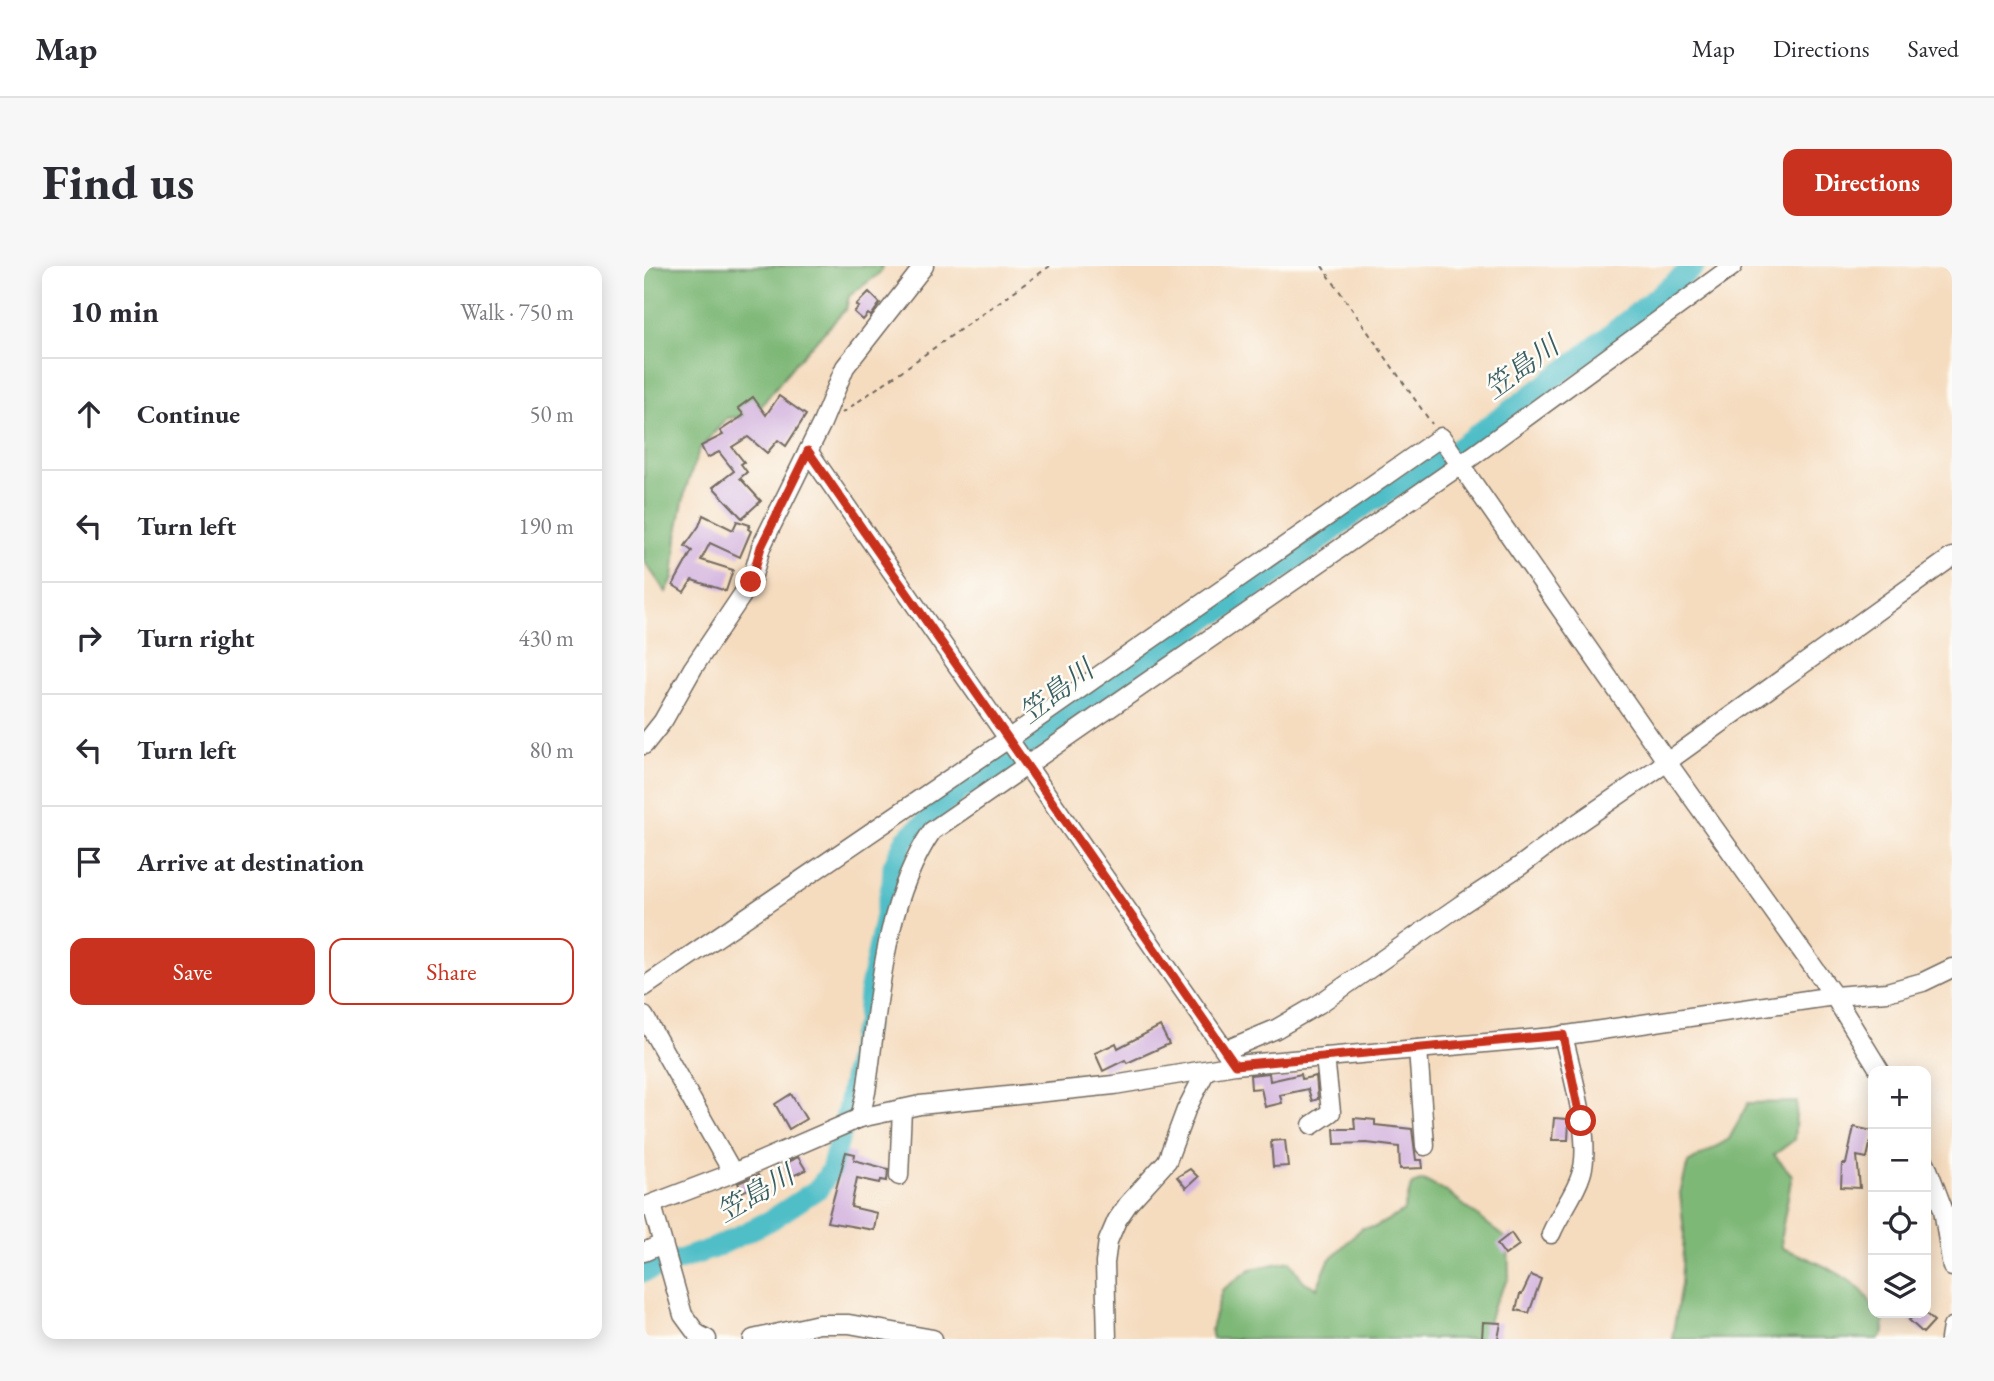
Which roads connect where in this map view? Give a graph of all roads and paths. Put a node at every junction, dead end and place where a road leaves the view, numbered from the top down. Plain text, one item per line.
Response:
1 (923, 266) edge
2 (1050, 266) edge
3 (1322, 266) edge
4 (1733, 266) edge
5 (822, 422) junction
6 (1441, 437) junction
7 (808, 451) junction
8 (1459, 466) junction
9 (1952, 557) edge
10 (1008, 738) junction
11 (644, 745) edge
12 (1667, 762) junction
13 (1028, 764) junction
14 (1952, 968) edge
15 (644, 987) edge
16 (1834, 996) junction
17 (644, 1016) edge
18 (1563, 1035) junction
19 (1418, 1049) junction
20 (1325, 1057) junction
21 (1231, 1058) junction
22 (1877, 1066) edge
23 (1206, 1071) junction
24 (902, 1109) junction
25 (860, 1118) junction
26 (1312, 1125) dead end
27 (1425, 1146) dead end
28 (733, 1173) junction
29 (899, 1176) dead end
30 (1931, 1177) edge
31 (648, 1206) edge
32 (1551, 1234) dead end
33 (663, 1247) junction
34 (644, 1252) edge
35 (1952, 1267) edge
36 (1952, 1327) edge
37 (707, 1339) edge
38 (753, 1339) edge
39 (933, 1339) edge
40 (1107, 1339) edge
41 (1950, 1339) edge

1 - 5 street
2 - 5 path
3 - 6 path
4 - 8 street
5 - 7 street
6 - 8 street
6 - 10 street
7 - 10 street
7 - 11 street
8 - 12 street
8 - 13 street
9 - 12 street
10 - 13 street
10 - 15 street
12 - 16 street
12 - 21 street
13 - 21 street
13 - 25 street
14 - 16 street
16 - 18 street
16 - 22 street
17 - 28 street
18 - 19 street
18 - 32 street
19 - 20 street
19 - 27 street
20 - 21 street
20 - 26 street
21 - 23 street
23 - 24 street
23 - 40 street
24 - 25 street
24 - 29 street
25 - 28 street
28 - 31 street
30 - 35 street
31 - 33 street
33 - 34 street
33 - 37 street
36 - 41 street
38 - 39 street

